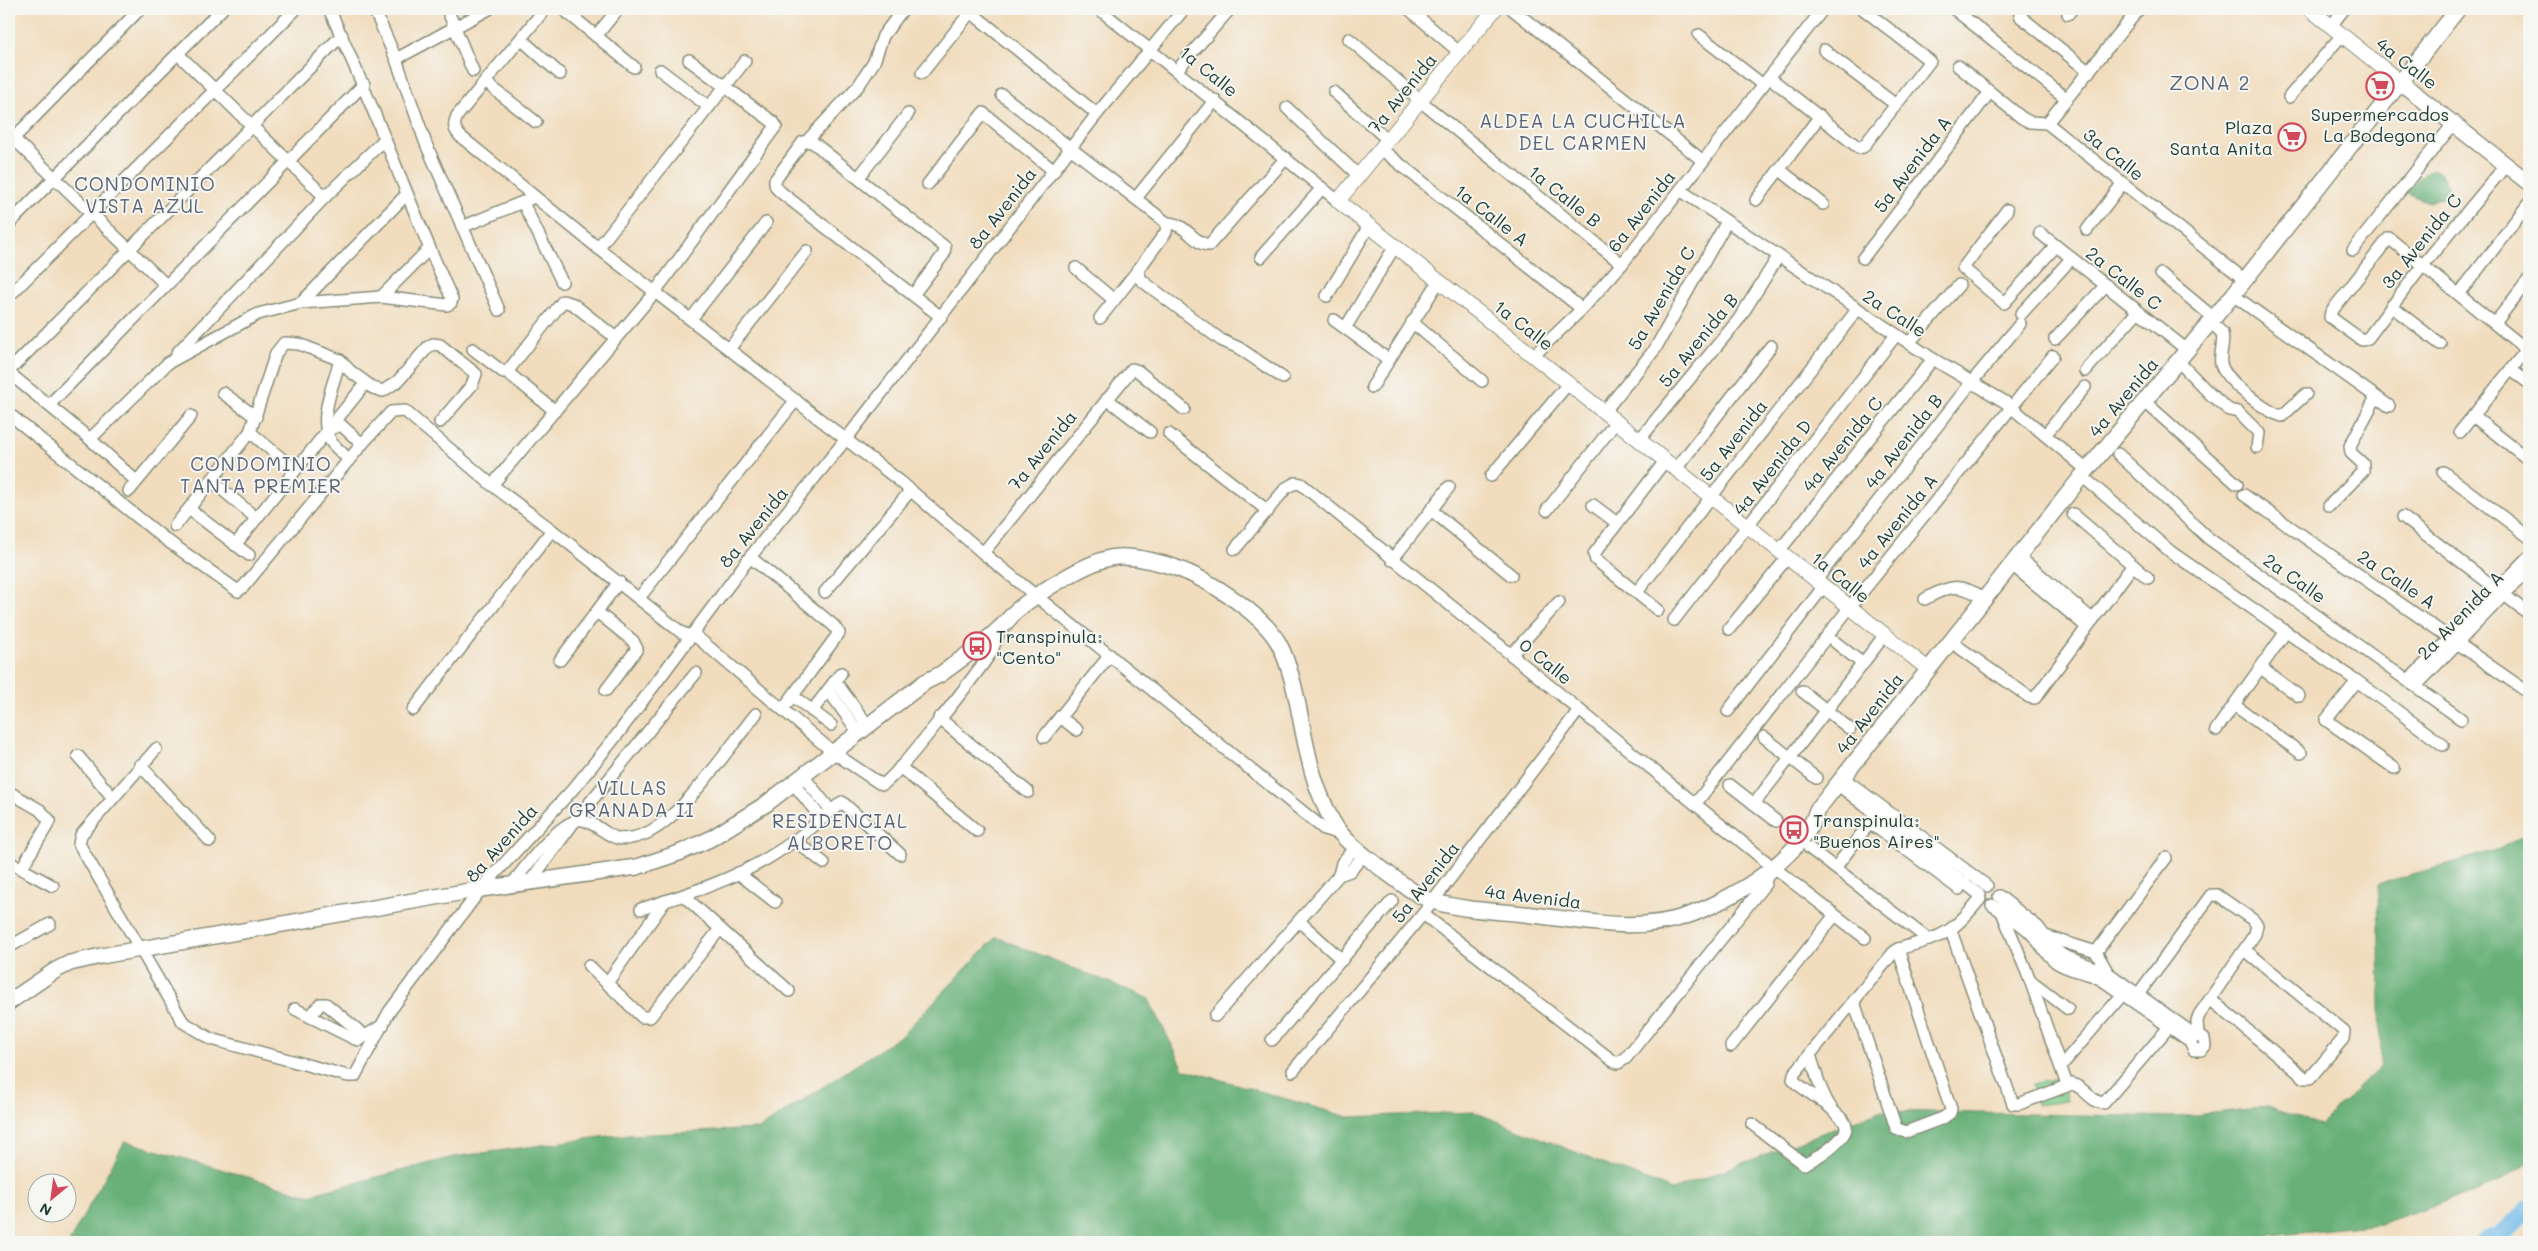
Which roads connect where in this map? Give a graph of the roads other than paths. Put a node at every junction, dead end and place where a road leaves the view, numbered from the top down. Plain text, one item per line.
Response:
1 (140, 9) edge
2 (222, 9) edge
3 (296, 9) edge
4 (329, 9) edge
5 (374, 9) edge
6 (447, 9) edge
7 (489, 9) edge
8 (545, 9) edge
9 (563, 9) edge
10 (618, 9) edge
11 (903, 9) edge
12 (1099, 9) edge
13 (1184, 9) edge
14 (1230, 9) edge
15 (1409, 9) edge
16 (1495, 9) edge
17 (1512, 9) edge
18 (1823, 9) edge
19 (1863, 9) edge
20 (1954, 9) edge
21 (2024, 9) edge
22 (2139, 9) edge
23 (2310, 9) edge
24 (2344, 9) edge
25 (2458, 9) edge
26 (970, 10) edge
27 (456, 28) junction
28 (2337, 30) junction
29 (342, 35) junction
30 (1699, 35) dead end
31 (596, 36) junction
32 (521, 39) junction
33 (1349, 39) dead end
34 (1151, 50) junction
35 (1824, 50) dead end
36 (1459, 52) junction
37 (178, 54) junction
38 (396, 58) junction
39 (689, 60) dead end
40 (745, 61) dead end
41 (1958, 66) dead end
42 (634, 67) dead end
43 (660, 70) dead end
44 (1177, 70) junction
45 (473, 71) dead end
46 (2089, 72) junction
47 (922, 73) dead end
48 (560, 74) dead end
49 (1766, 81) junction
50 (485, 82) junction
51 (2400, 82) junction
52 (364, 84) junction
53 (725, 87) junction
54 (215, 90) junction
55 (1334, 92) dead end
56 (1990, 92) junction
57 (1002, 94) dead end
58 (2289, 97) dead end
59 (2067, 98) junction
60 (1215, 100) junction
61 (1421, 101) junction
62 (1896, 105) junction
63 (708, 107) junction
64 (1287, 108) dead end
65 (908, 114) dead end
66 (1097, 114) junction
67 (1820, 116) junction
68 (536, 122) dead end
69 (2047, 123) junction
70 (2454, 123) junction
71 (251, 125) junction
72 (385, 139) junction
73 (11, 140) edge
74 (807, 141) junction
75 (1385, 144) junction
76 (1071, 148) junction
77 (1286, 158) junction
78 (288, 160) junction
79 (1703, 161) junction
80 (2506, 165) junction
81 (1779, 169) junction
82 (1054, 171) junction
83 (1359, 176) junction
84 (859, 177) junction
85 (56, 178) junction
86 (2529, 183) edge
87 (928, 184) dead end
88 (2122, 184) junction
89 (1322, 188) junction
90 (1680, 190) junction
91 (406, 195) junction
92 (325, 197) junction
93 (1136, 198) junction
94 (528, 200) junction
95 (1756, 200) dead end
96 (1338, 201) junction
97 (2529, 203) edge
98 (1823, 204) dead end
99 (2007, 210) dead end
100 (92, 213) junction
101 (766, 223) dead end
102 (1166, 223) junction
103 (1726, 223) junction
104 (9, 224) edge
105 (1369, 226) junction
106 (462, 227) junction
107 (2087, 230) dead end
108 (2040, 234) dead end
109 (1395, 246) junction
110 (2056, 246) junction
111 (598, 248) junction
112 (129, 249) junction
113 (429, 249) junction
114 (2354, 250) dead end
115 (807, 251) dead end
116 (1261, 256) dead end
117 (1778, 257) junction
118 (1863, 258) dead end
119 (2071, 259) junction
120 (1622, 264) junction
121 (2423, 265) junction
122 (1076, 268) dead end
123 (1138, 270) junction
124 (2161, 274) dead end
125 (2529, 279) edge
126 (2245, 280) junction
127 (1438, 281) junction
128 (562, 282) dead end
129 (166, 285) junction
130 (1958, 285) dead end
131 (2106, 285) junction
132 (656, 292) junction
133 (2459, 294) junction
134 (913, 295) junction
135 (2233, 295) junction
136 (9, 296) edge
137 (1328, 296) dead end
138 (381, 297) junction
139 (1114, 300) junction
140 (301, 303) junction
141 (2391, 306) junction
142 (1582, 309) junction
143 (499, 310) dead end
144 (1857, 310) junction
145 (2138, 311) junction
146 (941, 316) junction
147 (1100, 318) dead end
148 (691, 320) junction
149 (1334, 320) dead end
150 (2212, 320) junction
151 (1349, 322) dead end
152 (1412, 322) junction
153 (2495, 323) junction
154 (1896, 335) junction
155 (616, 338) junction
156 (2055, 339) dead end
157 (1909, 343) junction
158 (2440, 344) dead end
159 (1771, 346) dead end
160 (2528, 348) edge
161 (473, 349) dead end
162 (729, 349) junction
163 (2182, 355) junction
164 (1533, 356) junction
165 (2053, 356) dead end
166 (1932, 359) junction
167 (340, 360) junction
168 (1389, 360) junction
169 (168, 363) junction
170 (2511, 370) junction
171 (2085, 371) dead end
172 (9, 372) edge
173 (507, 372) junction
174 (1283, 378) dead end
175 (1482, 381) dead end
176 (366, 383) junction
177 (1971, 383) junction
178 (2529, 383) edge
179 (1568, 384) junction
180 (1372, 387) dead end
181 (2085, 387) dead end
182 (223, 393) dead end
183 (2306, 394) dead end
184 (2376, 397) junction
185 (1107, 399) junction
186 (796, 400) junction
187 (2144, 401) junction
188 (49, 405) junction
189 (2388, 406) dead end
190 (2012, 407) junction
191 (1184, 409) dead end
192 (555, 411) junction
193 (1604, 412) junction
194 (9, 414) edge
195 (191, 416) dead end
196 (2473, 416) junction
197 (256, 417) junction
198 (440, 422) dead end
199 (1616, 422) junction
200 (327, 430) junction
201 (250, 432) junction
202 (1150, 432) dead end
203 (2460, 432) dead end
204 (1169, 434) dead end
205 (2044, 435) junction
206 (847, 438) junction
207 (90, 439) junction
208 (1639, 440) junction
209 (362, 444) junction
210 (2258, 447) dead end
211 (2118, 454) dead end
212 (349, 460) junction
213 (2529, 460) edge
214 (1670, 465) junction
215 (294, 469) junction
216 (2443, 472) dead end
217 (2084, 473) junction
218 (1491, 476) dead end
219 (136, 481) junction
220 (212, 481) junction
221 (2237, 484) dead end
222 (492, 485) junction
223 (1449, 487) dead end
224 (910, 490) junction
225 (129, 491) dead end
226 (2244, 495) dead end
227 (1711, 497) junction
228 (1593, 505) dead end
229 (2329, 506) dead end
230 (189, 510) junction
231 (1431, 510) junction
232 (1547, 510) dead end
233 (1268, 511) junction
234 (2073, 514) dead end
235 (2403, 517) dead end
236 (256, 518) junction
237 (1617, 523) junction
238 (174, 526) dead end
239 (1748, 527) junction
240 (552, 530) junction
241 (2529, 537) edge
242 (234, 545) junction
243 (1236, 549) dead end
244 (983, 553) junction
245 (1783, 554) junction
246 (249, 555) dead end
247 (2529, 557) edge
248 (750, 558) junction
249 (1392, 560) junction
250 (2014, 560) junction
251 (2133, 565) junction
252 (2529, 569) edge
253 (1511, 575) dead end
254 (2148, 578) dead end
255 (619, 582) junction
256 (1820, 583) junction
257 (826, 592) dead end
258 (1637, 592) junction
259 (2500, 592) junction
260 (1038, 596) junction
261 (639, 598) junction
262 (1925, 598) dead end
263 (1984, 598) junction
264 (1559, 602) dead end
265 (1850, 607) junction
266 (1658, 610) dead end
267 (1016, 611) junction
268 (597, 612) junction
269 (2529, 614) edge
270 (1674, 620) dead end
271 (2090, 624) junction
272 (1000, 628) junction
273 (1728, 629) dead end
274 (2285, 633) junction
275 (690, 635) junction
276 (1884, 636) junction
277 (2454, 638) junction
278 (1950, 641) junction
279 (1835, 642) dead end
280 (1110, 655) junction
281 (1511, 655) junction
282 (560, 660) dead end
283 (1863, 664) junction
284 (2260, 668) junction
285 (1928, 669) junction
286 (696, 673) dead end
287 (925, 682) junction
288 (2358, 682) junction
289 (2412, 683) junction
290 (606, 690) dead end
291 (1802, 691) dead end
292 (2529, 693) edge
293 (2299, 696) dead end
294 (798, 700) dead end
295 (2234, 704) junction
296 (783, 709) junction
297 (414, 710) dead end
298 (1579, 710) junction
299 (812, 711) junction
300 (1728, 711) dead end
301 (1827, 711) junction
302 (756, 714) dead end
303 (1060, 717) junction
304 (939, 718) junction
305 (2460, 719) dead end
306 (831, 725) dead end
307 (1850, 729) dead end
308 (863, 730) junction
309 (1077, 730) dead end
310 (2216, 730) dead end
311 (1044, 737) dead end
312 (1764, 737) dead end
313 (2443, 745) dead end
314 (156, 749) dead end
315 (834, 753) junction
316 (2301, 753) dead end
317 (78, 756) dead end
318 (1790, 758) junction
319 (140, 765) junction
320 (900, 767) junction
321 (2394, 768) dead end
322 (1816, 778) dead end
323 (798, 780) junction
324 (1840, 781) junction
325 (1730, 785) dead end
326 (9, 792) edge
327 (1028, 792) dead end
328 (112, 798) junction
329 (1696, 803) junction
330 (1754, 804) junction
331 (827, 815) junction
332 (1776, 821) dead end
333 (574, 822) junction
334 (978, 831) dead end
335 (1341, 834) junction
336 (794, 840) junction
337 (210, 841) dead end
338 (1809, 848) dead end
339 (1360, 851) junction
340 (900, 854) dead end
341 (2166, 858) dead end
342 (9, 862) edge
343 (824, 863) dead end
344 (1769, 868) junction
345 (1835, 868) junction
346 (21, 869) junction
347 (738, 873) junction
348 (529, 883) junction
349 (511, 885) junction
350 (52, 886) dead end
351 (1959, 889) dead end
352 (481, 890) junction
353 (684, 896) junction
354 (1989, 899) junction
355 (665, 901) junction
356 (1392, 901) dead end
357 (1433, 901) junction
358 (775, 902) dead end
359 (641, 909) dead end
360 (1423, 914) junction
361 (1835, 915) junction
362 (1299, 922) junction
363 (50, 924) dead end
364 (720, 929) junction
365 (1951, 931) junction
366 (2045, 936) junction
367 (1865, 938) dead end
368 (1929, 940) junction
369 (9, 947) edge
370 (140, 947) junction
371 (1898, 949) junction
372 (2245, 950) junction
373 (2096, 952) junction
374 (1342, 960) junction
375 (588, 966) dead end
376 (2108, 973) junction
377 (2030, 980) junction
378 (607, 983) junction
379 (790, 991) dead end
380 (2123, 994) junction
381 (2139, 994) junction
382 (2210, 999) junction
383 (9, 1002) edge
384 (1854, 1002) junction
385 (2068, 1008) dead end
386 (295, 1009) dead end
387 (310, 1016) junction
388 (1215, 1016) dead end
389 (383, 1025) junction
390 (2169, 1027) junction
391 (365, 1036) junction
392 (2194, 1037) junction
393 (1272, 1040) dead end
394 (1731, 1046) dead end
395 (1810, 1055) junction
396 (2060, 1066) junction
397 (1293, 1071) dead end
398 (2067, 1085) junction
399 (1830, 1108) junction
400 (1752, 1124) dead end

1 - 73 street
2 - 37 street
3 - 54 street
4 - 29 street
5 - 38 street
6 - 27 street
7 - 27 street
8 - 32 street
9 - 31 street
10 - 31 street
11 - 74 street
12 - 34 street, 1a Calle
13 - 34 street, 8a Avenida
14 - 44 street
15 - 36 street
16 - 36 street, 7a Avenida
17 - 79 street
18 - 49 street, 6a Avenida
19 - 62 street
20 - 59 street
21 - 46 street
22 - 46 street
23 - 28 street, 4a Calle
24 - 28 street
25 - 51 main road, 4a Avenida
26 - 47 street
26 - 66 street
27 - 38 street
27 - 45 street
28 - 51 street, 4a Calle
28 - 58 street
29 - 52 street
29 - 71 street
30 - 49 street
31 - 42 street
32 - 48 street
32 - 50 street
33 - 61 street, 1a Calle B
34 - 44 street, 1a Calle
34 - 66 street, 8a Avenida
35 - 62 street
36 - 61 street, 7a Avenida
37 - 54 street
37 - 85 street
38 - 106 street
39 - 53 street
40 - 53 street
41 - 56 street, 3a Calle
43 - 63 street
44 - 60 street, 1a Calle
46 - 59 street
49 - 67 street
49 - 79 street, 6a Avenida
50 - 68 street
50 - 94 street
51 - 70 main road, 4a Calle
51 - 126 main road, 4a Avenida
52 - 72 street
52 - 78 street
53 - 63 street
53 - 132 street
54 - 71 street
54 - 100 street
55 - 75 street, 1a Calle A
56 - 69 street, 3a Calle
56 - 118 street, 5a Avenida A
57 - 76 street
59 - 69 street
60 - 77 street, 1a Calle
60 - 93 street
61 - 75 street, 7a Avenida
61 - 120 street, 1a Calle B
62 - 67 street
63 - 111 street
64 - 83 street
65 - 84 street
66 - 76 street, 8a Avenida
67 - 81 street
69 - 88 street, 3a Calle
70 - 80 main road, 4a Calle
70 - 114 street
71 - 78 street
71 - 112 street
72 - 91 street
72 - 92 street
73 - 85 street
74 - 84 street
74 - 134 street
75 - 83 street, 7a Avenida
75 - 142 street, 1a Calle A
76 - 82 street, 8a Avenida
76 - 93 street
77 - 89 street, 1a Calle
77 - 102 street
78 - 92 street
78 - 129 street
79 - 90 street, 6a Avenida
80 - 86 main road, 4a Calle
80 - 121 street, 3a Avenida C
81 - 95 street
81 - 98 street
82 - 87 street
82 - 146 street, 8a Avenida
83 - 96 street, 7a Avenida
84 - 134 street
85 - 100 street
85 - 104 street
88 - 107 street
88 - 126 street, 3a Calle
89 - 96 street, 1a Calle
89 - 116 street
90 - 103 street, 2a Calle
90 - 120 street, 6a Avenida
91 - 113 street
91 - 140 street
92 - 169 street
93 - 102 street
94 - 106 street
94 - 111 street
94 - 128 street
96 - 105 street, 1a Calle
97 - 133 street
99 - 110 street
100 - 112 street
100 - 136 street
101 - 148 street
102 - 123 street
103 - 117 street, 2a Calle
103 - 193 street, 5a Avenida C
105 - 109 street, 1a Calle
105 - 137 street
106 - 143 street
108 - 110 street, 2a Calle C
109 - 127 street, 1a Calle
109 - 151 street
110 - 119 street, 2a Calle C
111 - 132 street
112 - 129 street
112 - 172 street
113 - 138 street
113 - 138 street
115 - 162 street
117 - 144 street, 2a Calle
117 - 208 street, 5a Avenida B
119 - 131 street, 2a Calle C
119 - 177 street, 4a Avenida B
120 - 142 street, 6a Avenida
121 - 133 street
121 - 141 street, 3a Avenida C
121 - 141 street, 3a Avenida C
122 - 139 street
123 - 139 street
123 - 174 street
124 - 150 street
125 - 153 street
126 - 135 main road, 4a Avenida
127 - 152 street
127 - 164 street, 1a Calle
129 - 188 street
130 - 157 street
131 - 145 street, 2a Calle C
131 - 156 street
132 - 148 street
132 - 155 street
133 - 153 street
134 - 146 street
135 - 150 main road, 4a Avenida
135 - 184 street
138 - 140 street
139 - 147 street
140 - 169 street
141 - 158 street
142 - 164 street, 6a Avenida
144 - 154 street, 2a Calle
144 - 227 street, 5a Avenida
145 - 163 street, 2a Calle C
145 - 171 street
146 - 206 street, 8a Avenida
148 - 162 street
149 - 168 street
150 - 163 main road, 4a Avenida
150 - 183 street
152 - 168 street
152 - 175 street
153 - 160 street
154 - 157 street, 2a Calle
154 - 239 street, 4a Avenida D
155 - 173 street
155 - 192 street
157 - 166 street, 2a Calle
159 - 214 street
160 - 170 street
161 - 173 street
162 - 186 street
163 - 187 main road, 4a Avenida
163 - 210 street, 2a Calle C
164 - 179 street, 1a Calle
165 - 190 street, 4a Avenida A
166 - 177 street, 2a Calle
166 - 245 street, 4a Avenida C
167 - 176 street
167 - 197 street
167 - 200 street
168 - 180 street
169 - 207 street
170 - 178 street
170 - 196 street
172 - 188 street
173 - 192 street
176 - 198 street
176 - 200 street
177 - 190 street, 2a Calle
177 - 256 street, 4a Avenida B
179 - 193 street, 1a Calle
179 - 218 street
181 - 205 street
182 - 197 street
184 - 189 street
184 - 229 street
185 - 191 street, 7a Avenida
185 - 202 street
185 - 244 street, 7a Avenida
186 - 206 street
186 - 261 street
187 - 217 main road, 4a Avenida
187 - 221 street
188 - 207 street
190 - 205 street, 2a Calle
190 - 265 street, 4a Avenida A
192 - 222 street
193 - 199 street, 1a Calle
194 - 212 street
195 - 219 street
196 - 203 street
196 - 213 street
197 - 201 street
199 - 208 street, 1a Calle
199 - 232 street
200 - 209 street
200 - 212 street
200 - 215 street
201 - 215 street
201 - 220 street
204 - 233 street
205 - 217 street, 2a Calle
206 - 224 street
206 - 248 street, 8a Avenida
207 - 219 street
208 - 214 street, 1a Calle
209 - 212 street
209 - 222 street
211 - 289 street, 2a Calle
214 - 227 street, 1a Calle
214 - 237 street
215 - 236 street
216 - 241 street
217 - 250 main road, 4a Avenida
217 - 274 street, 2a Calle
219 - 225 street
220 - 230 street
220 - 236 street
222 - 240 street
223 - 231 street
224 - 244 street
224 - 257 street
226 - 277 street, 2a Calle A
227 - 239 street, 1a Calle
227 - 258 street, 5a Avenida
228 - 237 street
230 - 238 street
230 - 242 street
231 - 249 street
231 - 253 street
233 - 243 street
233 - 249 street, 0 Calle
234 - 251 street
235 - 259 street
236 - 242 street
237 - 258 street
239 - 245 street, 1a Calle
239 - 270 street, 4a Avenida D
240 - 255 street
240 - 297 street
242 - 246 street
244 - 260 street
245 - 256 street, 1a Calle
245 - 273 street, 4a Avenida C
247 - 259 street, 2a Avenida A
248 - 275 street, 8a Avenida
248 - 296 street
249 - 281 street, 0 Calle
250 - 263 main road, 4a Avenida
250 - 271 street
251 - 254 street
251 - 271 street
252 - 259 street, 2a Avenida A
255 - 261 street
255 - 268 street
256 - 265 street, 1a Calle
256 - 300 street, 4a Avenida B
258 - 266 street
259 - 269 street
259 - 277 street, 2a Avenida A
260 - 267 main road
260 - 280 street
260 - 335 main road
261 - 275 street
262 - 263 street
263 - 278 main road, 4a Avenida
264 - 281 street
265 - 276 street, 1a Calle
265 - 329 street, 4a Avenida A
267 - 272 main road
267 - 287 main road
268 - 282 street
268 - 290 street
271 - 278 street
272 - 287 main road
272 - 304 street
274 - 284 street
274 - 288 street, 2a Calle
275 - 296 street
275 - 352 street, 8a Avenida
276 - 283 street
276 - 285 street, 1a Calle
277 - 289 street, 2a Avenida A
277 - 292 street, 2a Calle A
278 - 285 main road, 4a Avenida
279 - 283 street
280 - 303 street
280 - 335 street
281 - 298 street, 0 Calle
283 - 301 street
284 - 293 street
284 - 295 street
285 - 324 main road, 4a Avenida
286 - 333 street
287 - 308 main road
288 - 313 street, 2a Calle
288 - 321 street
289 - 305 street, 2a Calle
291 - 301 street
294 - 299 street
295 - 310 street
295 - 316 street
296 - 315 street
298 - 329 street, 0 Calle
298 - 357 street, 5a Avenida
299 - 306 street
299 - 308 street
301 - 307 street
301 - 318 street
302 - 333 street
303 - 309 street
303 - 311 street
304 - 320 street
304 - 327 street
308 - 315 main road
312 - 318 street
314 - 319 street
315 - 320 street
315 - 323 main road
317 - 328 street
318 - 322 street
318 - 330 street
319 - 328 street
319 - 337 street
320 - 334 street
323 - 331 street
323 - 348 main road
324 - 344 main road, 4a Avenida
324 - 354 street
325 - 330 street
326 - 346 street
328 - 370 street
329 - 344 street, 0 Calle
330 - 332 street
331 - 336 street
331 - 340 street
333 - 348 street
333 - 349 street
335 - 339 main road
336 - 343 street
336 - 347 street
338 - 345 street
339 - 357 main road
339 - 362 street
341 - 373 street
342 - 346 street
344 - 357 main road, 4a Avenida
344 - 360 street, 4a Avenida
344 - 361 street, 0 Calle
345 - 351 street
345 - 368 street
346 - 350 street
347 - 353 street
347 - 358 street
348 - 349 main road
349 - 352 main road
352 - 370 main road
352 - 389 street, 8a Avenida
353 - 355 street
353 - 364 street
354 - 365 street
354 - 366 street
354 - 377 street
354 - 380 street
355 - 359 street
355 - 378 street
356 - 374 street
357 - 360 street, 5a Avenida
360 - 397 street, 5a Avenida
361 - 367 street, 0 Calle
361 - 394 street
362 - 374 street
362 - 388 street
363 - 369 street
364 - 378 street
364 - 379 street
365 - 368 street
365 - 398 street
366 - 373 street
366 - 376 street
368 - 371 street
370 - 383 main road
370 - 389 street, 8a Avenida
371 - 384 street
371 - 384 street
372 - 381 street
372 - 382 street
372 - 382 street
373 - 376 street
374 - 393 street
375 - 378 street
376 - 381 street
377 - 385 street
377 - 396 street
380 - 390 street
380 - 396 street
381 - 392 street
382 - 392 street
384 - 395 street
386 - 387 street
387 - 391 street
387 - 391 street
389 - 391 street
390 - 392 street
390 - 398 street
395 - 399 street
395 - 399 street
396 - 398 street
399 - 400 street

